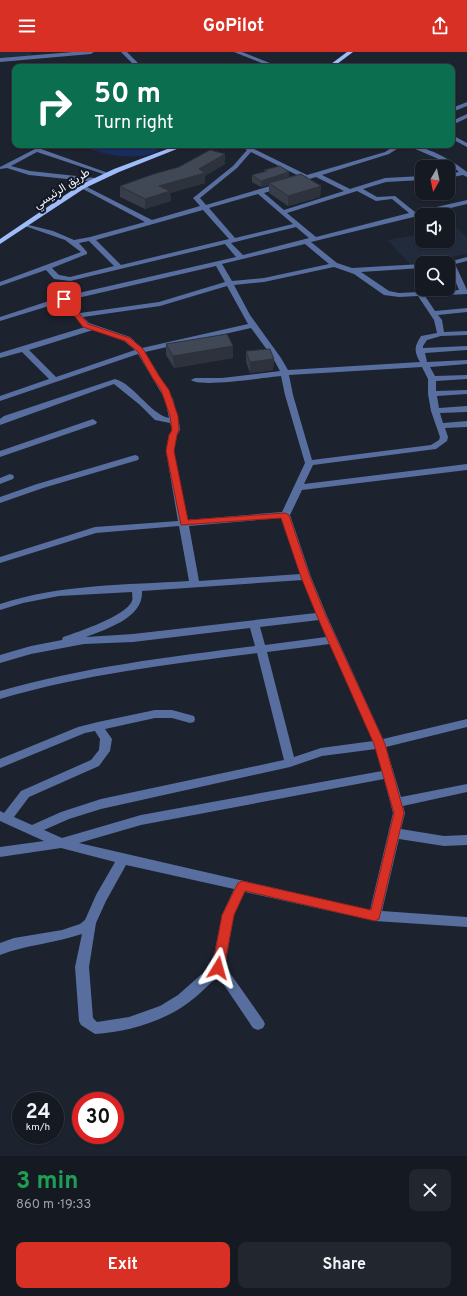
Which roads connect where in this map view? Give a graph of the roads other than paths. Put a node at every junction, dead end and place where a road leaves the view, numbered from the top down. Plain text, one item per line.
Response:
1 (92, 52) edge
2 (124, 52) edge
3 (237, 52) edge
4 (350, 52) edge
5 (0, 60) edge
6 (136, 64) edge
7 (269, 64) edge
8 (334, 64) edge
9 (467, 104) edge
10 (455, 109) edge
11 (467, 116) edge
12 (455, 122) edge
13 (455, 139) edge
14 (467, 145) edge
15 (176, 148) edge
16 (246, 148) edge
17 (395, 148) edge
18 (416, 148) edge
19 (37, 150) joint
20 (249, 150) junction
21 (3, 167) edge
22 (108, 174) junction
23 (315, 174) junction
24 (465, 174) edge
25 (455, 175) edge
26 (306, 177) junction
27 (415, 178) edge
28 (95, 180) junction
29 (83, 187) junction
30 (358, 189) junction
31 (259, 192) junction
32 (349, 192) junction
33 (467, 202) edge
34 (204, 208) junction
35 (283, 212) junction
36 (414, 214) junction
37 (151, 222) junction
38 (27, 225) junction
39 (298, 225) junction
40 (91, 239) junction
41 (310, 240) junction
42 (230, 241) junction
43 (0, 242) edge
44 (73, 242) junction
45 (240, 258) junction
46 (467, 260) edge
47 (455, 262) edge
48 (455, 263) edge
49 (218, 264) junction
50 (467, 264) edge
51 (334, 265) junction
52 (415, 266) edge
53 (47, 267) junction
54 (119, 267) junction
55 (354, 270) junction
56 (455, 270) edge
57 (141, 271) junction
58 (229, 283) junction
59 (0, 284) edge
60 (465, 292) edge
61 (455, 293) edge
62 (415, 295) edge
63 (422, 296) edge
64 (64, 299) junction
65 (467, 310) edge
66 (434, 314) junction
67 (78, 316) junction
68 (0, 319) edge
69 (253, 325) junction
70 (91, 328) junction
71 (467, 333) edge
72 (441, 334) junction
73 (23, 348) junction
74 (467, 348) edge
75 (140, 351) junction
76 (419, 351) junction
77 (0, 356) edge
78 (467, 362) edge
79 (426, 365) junction
80 (285, 373) junction
81 (467, 377) edge
82 (432, 379) junction
83 (54, 380) junction
84 (195, 380) dead end
85 (467, 392) edge
86 (432, 394) junction
87 (0, 399) edge
88 (467, 409) edge
89 (435, 411) junction
90 (0, 422) edge
91 (93, 422) dead end
92 (174, 422) junction
93 (467, 424) edge
94 (441, 426) junction
95 (0, 454) edge
96 (135, 458) dead end
97 (309, 464) junction
98 (467, 467) edge
99 (10, 478) dead end
100 (0, 481) edge
101 (298, 488) junction
102 (0, 500) edge
103 (285, 515) junction
104 (184, 523) junction
105 (0, 560) edge
106 (306, 577) junction
107 (195, 585) junction
108 (137, 588) junction
109 (0, 607) edge
110 (322, 616) junction
111 (254, 623) junction
112 (333, 640) junction
113 (54, 645) junction
114 (261, 649) junction
115 (0, 659) edge
116 (0, 695) edge
117 (190, 719) dead end
118 (467, 723) edge
119 (98, 726) junction
120 (380, 744) junction
121 (290, 763) junction
122 (0, 764) edge
123 (388, 774) junction
124 (467, 788) edge
125 (396, 803) junction
126 (3, 817) edge
127 (31, 831) junction
128 (394, 833) junction
129 (467, 840) edge
130 (61, 843) junction
131 (0, 852) edge
132 (123, 859) junction
133 (242, 886) junction
134 (375, 916) junction
135 (467, 922) edge
136 (90, 923) junction
137 (0, 949) edge
138 (218, 968) junction
139 (258, 1024) dead end

1 - 5 street
2 - 6 street
3 - 7 street
4 - 8 main road
9 - 10 street
11 - 12 street
13 - 14 street
15 - 22 main road, طريق الرئيسي
16 - 20 street
17 - 23 street
18 - 24 street
19 - 21 street
19 - 22 street
20 - 26 street
20 - 34 street
21 - 28 street
22 - 28 main road, طريق الرئيسي
23 - 26 street
23 - 32 street
24 - 25 street
26 - 31 street
27 - 30 street
28 - 29 main road, طريق الرئيسي
29 - 37 street
29 - 38 main road, طريق الرئيسي
30 - 32 street
30 - 36 street
31 - 34 street
31 - 35 street
32 - 35 street
33 - 36 street
34 - 37 street
34 - 42 street
35 - 39 street
36 - 41 street
37 - 40 street
38 - 43 main road, طريق الرئيسي
38 - 44 street
39 - 41 street
39 - 42 street
40 - 44 street
40 - 54 street
41 - 45 street
41 - 51 street
42 - 45 street
42 - 57 street
44 - 53 street
45 - 49 street
46 - 47 street
48 - 50 street
49 - 57 street
49 - 58 street
51 - 55 street
51 - 58 street
52 - 55 street
53 - 54 street
53 - 59 street
54 - 57 street
55 - 62 street
56 - 60 street
57 - 64 street
58 - 67 street
58 - 69 street
60 - 61 street
63 - 66 street
64 - 67 street
64 - 68 street
65 - 66 street
66 - 72 street
67 - 70 street
69 - 75 street
69 - 80 street
70 - 73 street
70 - 75 street
71 - 72 street
72 - 76 street
73 - 77 street
73 - 83 street
74 - 76 street
75 - 83 street
75 - 92 street
76 - 79 street
78 - 79 street
79 - 80 street
79 - 82 street
80 - 84 street
80 - 97 street
81 - 82 street
82 - 86 street
83 - 87 street
85 - 86 street
86 - 89 street
88 - 89 street
89 - 94 street
90 - 92 street
91 - 95 street
92 - 104 street
93 - 94 street
94 - 97 street
96 - 102 street
97 - 101 street
98 - 101 street
99 - 100 street
101 - 103 street
103 - 104 street
103 - 106 street
104 - 105 street
104 - 107 street
106 - 107 street
106 - 110 street
107 - 108 street
108 - 109 street
108 - 113 street
110 - 111 street
110 - 112 street
111 - 113 street
111 - 114 street
112 - 114 street
112 - 120 street
113 - 115 street
114 - 116 street
114 - 121 street
117 - 119 street
118 - 120 street
119 - 122 street
119 - 126 street
120 - 121 street
120 - 123 street
121 - 127 street
123 - 125 street
123 - 130 street
124 - 125 street
125 - 128 street
126 - 127 street
127 - 130 street
128 - 129 street
128 - 134 street
130 - 131 street
130 - 132 street
132 - 133 street
132 - 136 street
133 - 134 street
133 - 138 street
134 - 135 street
136 - 137 street
136 - 138 street
138 - 139 street

